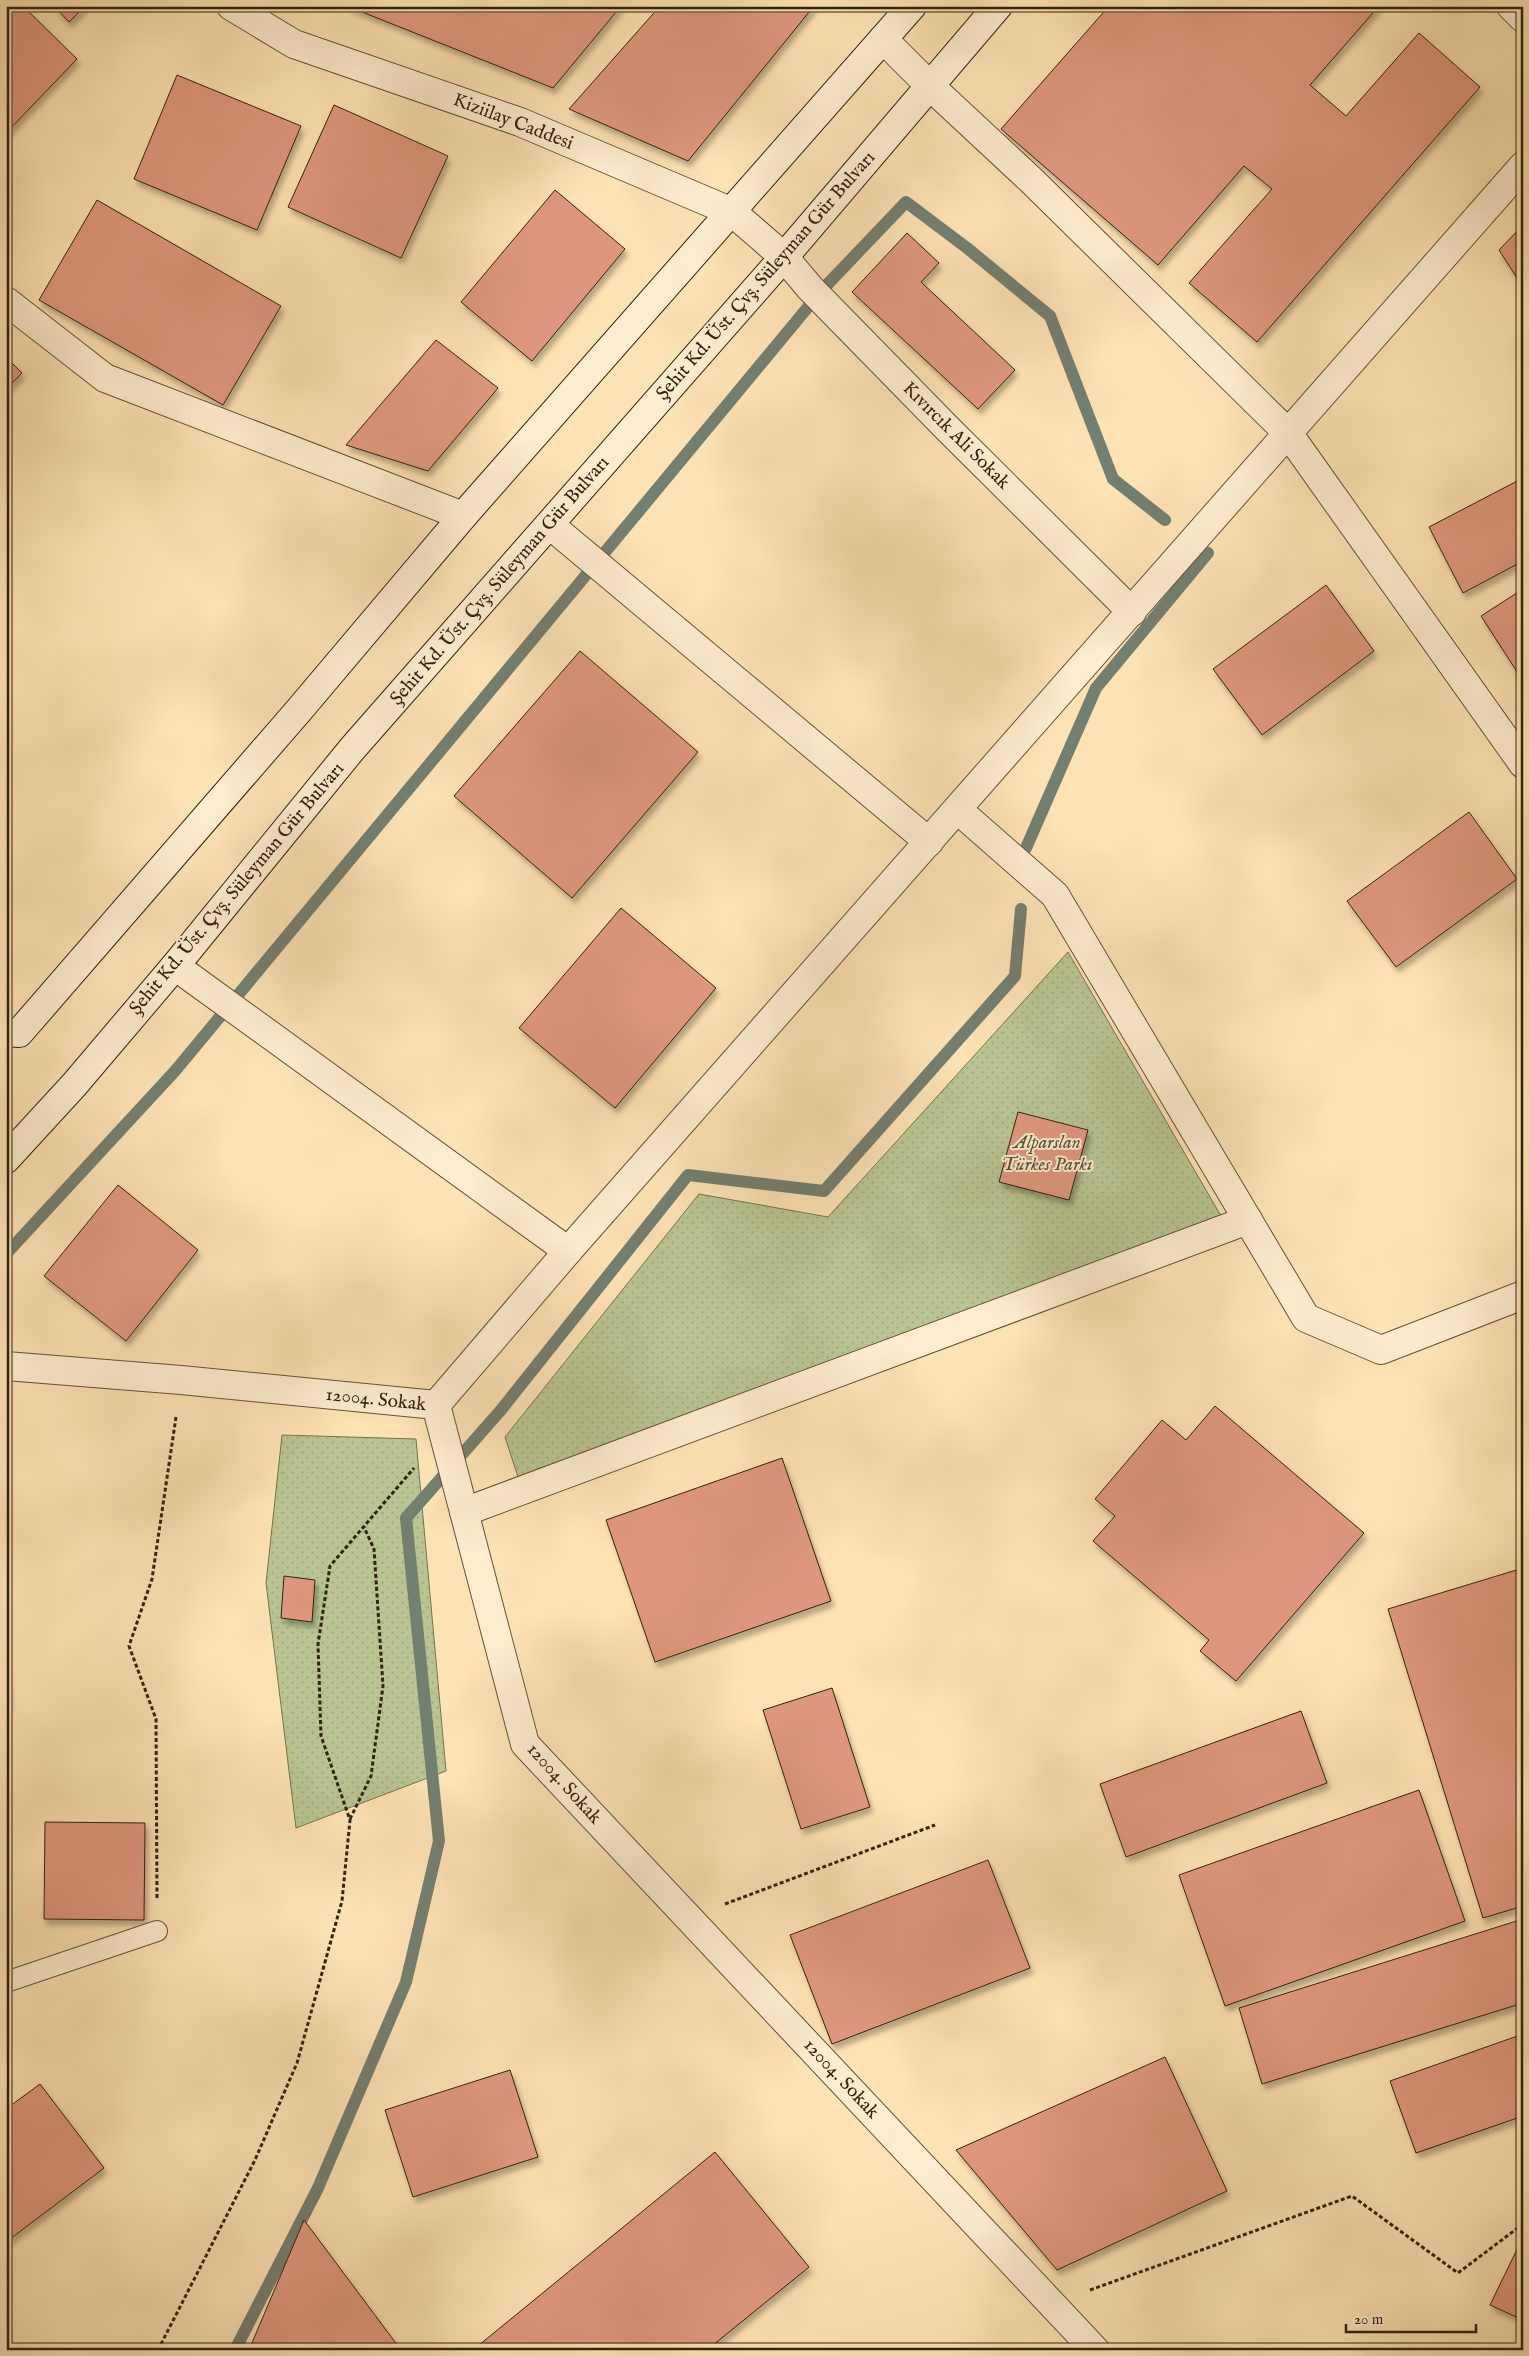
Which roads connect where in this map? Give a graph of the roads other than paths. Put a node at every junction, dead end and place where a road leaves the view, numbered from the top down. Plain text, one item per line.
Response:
1 (231, 6) edge
2 (912, 6) edge
3 (998, 6) edge
4 (1511, 6) edge
5 (1523, 18) edge
6 (883, 39) junction
7 (930, 86) junction
8 (1523, 166) edge
9 (732, 212) junction
10 (784, 257) junction
11 (6, 301) edge
12 (1288, 433) junction
13 (463, 516) junction
14 (550, 526) junction
15 (1132, 612) junction
16 (1521, 757) edge
17 (958, 810) junction
18 (929, 842) junction
19 (175, 966) junction
20 (11, 1038) edge
21 (6, 1159) edge
22 (1248, 1220) junction
23 (568, 1251) junction
24 (1523, 1295) edge
25 (6, 1366) edge
26 (436, 1405) junction
27 (462, 1505) junction
28 (157, 1931) road end
29 (6, 1982) edge
30 (1095, 2350) edge

1 - 9 street, Kiziilay Caddesi
2 - 6 street
3 - 7 street, Şehit Kd. Üst. Çvş. Süleyman Gür Bulvarı
4 - 5 street
6 - 7 street
6 - 9 street
7 - 10 street, Şehit Kd. Üst. Çvş. Süleyman Gür Bulvarı
7 - 12 street
8 - 12 street
9 - 10 street, Kiziilay Caddesi
9 - 13 street
10 - 14 street, Şehit Kd. Üst. Çvş. Süleyman Gür Bulvarı
10 - 15 street, Kıvırcık Ali Sokak
11 - 13 street
12 - 15 street
12 - 16 street
13 - 20 street
14 - 18 street
14 - 19 street, Şehit Kd. Üst. Çvş. Süleyman Gür Bulvarı
15 - 17 street
17 - 18 street
17 - 22 street
18 - 23 street
19 - 21 street, Şehit Kd. Üst. Çvş. Süleyman Gür Bulvarı
19 - 23 street
22 - 24 street
22 - 27 street
23 - 26 street
25 - 26 street, 12004. Sokak
26 - 27 street, 12004. Sokak
27 - 30 street, 12004. Sokak
28 - 29 lane

